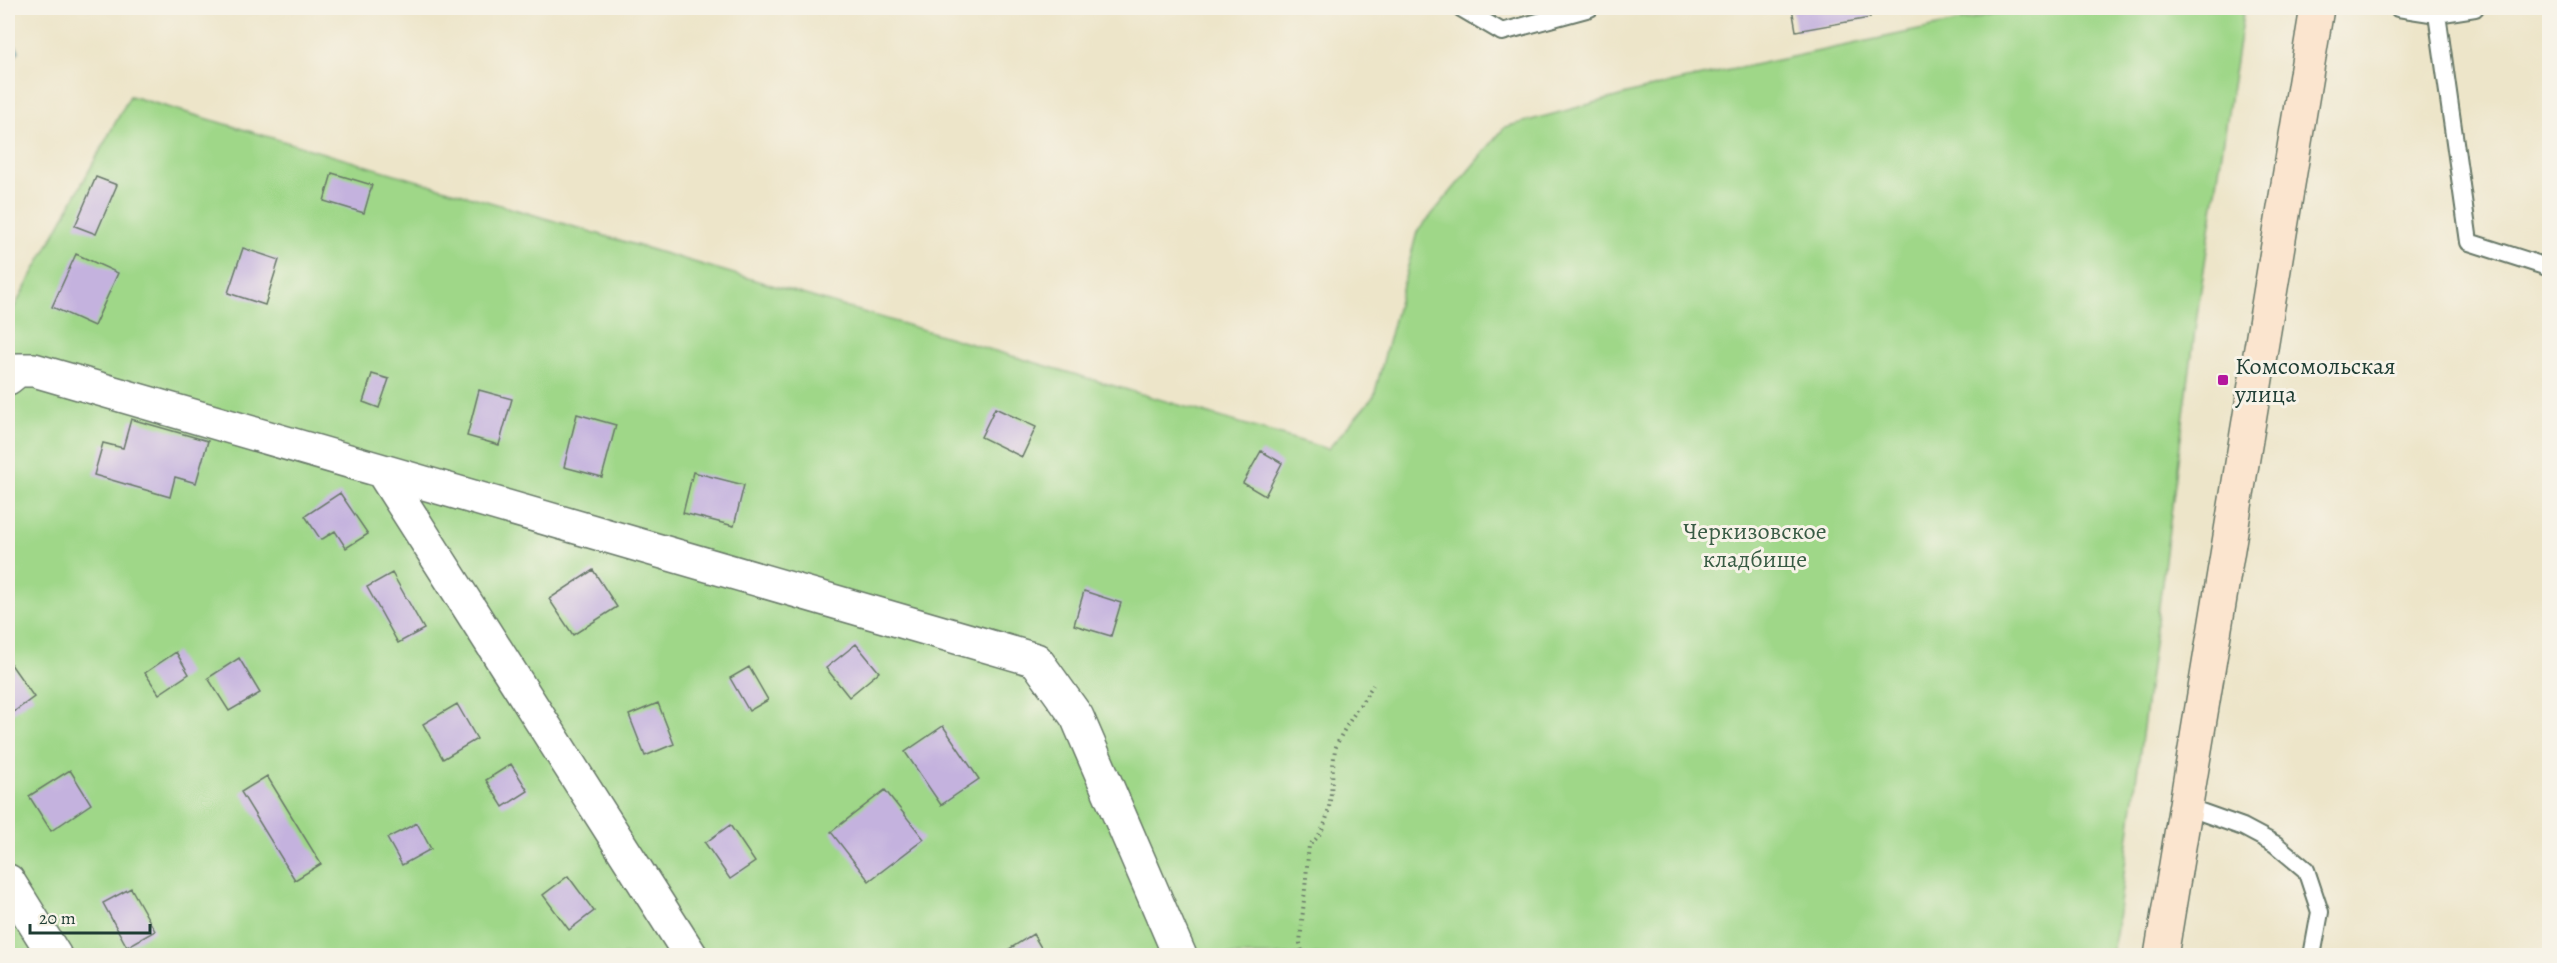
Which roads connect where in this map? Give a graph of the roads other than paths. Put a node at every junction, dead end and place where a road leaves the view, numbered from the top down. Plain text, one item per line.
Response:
1 (1461, 8) edge
2 (1590, 8) edge
3 (2317, 8) edge
4 (2398, 8) edge
5 (2475, 8) edge
6 (2437, 14) junction
7 (2550, 268) edge
8 (8, 378) edge
9 (382, 471) junction
10 (2187, 807) junction
11 (8, 881) edge
12 (2314, 955) edge
13 (55, 956) edge
14 (691, 956) edge
15 (1180, 956) edge
16 (2161, 956) edge

1 - 2 lane
3 - 10 street
4 - 6 lane
5 - 6 lane
6 - 7 lane
8 - 9 street
9 - 14 street
9 - 15 street
10 - 12 lane
10 - 16 street
11 - 13 street

